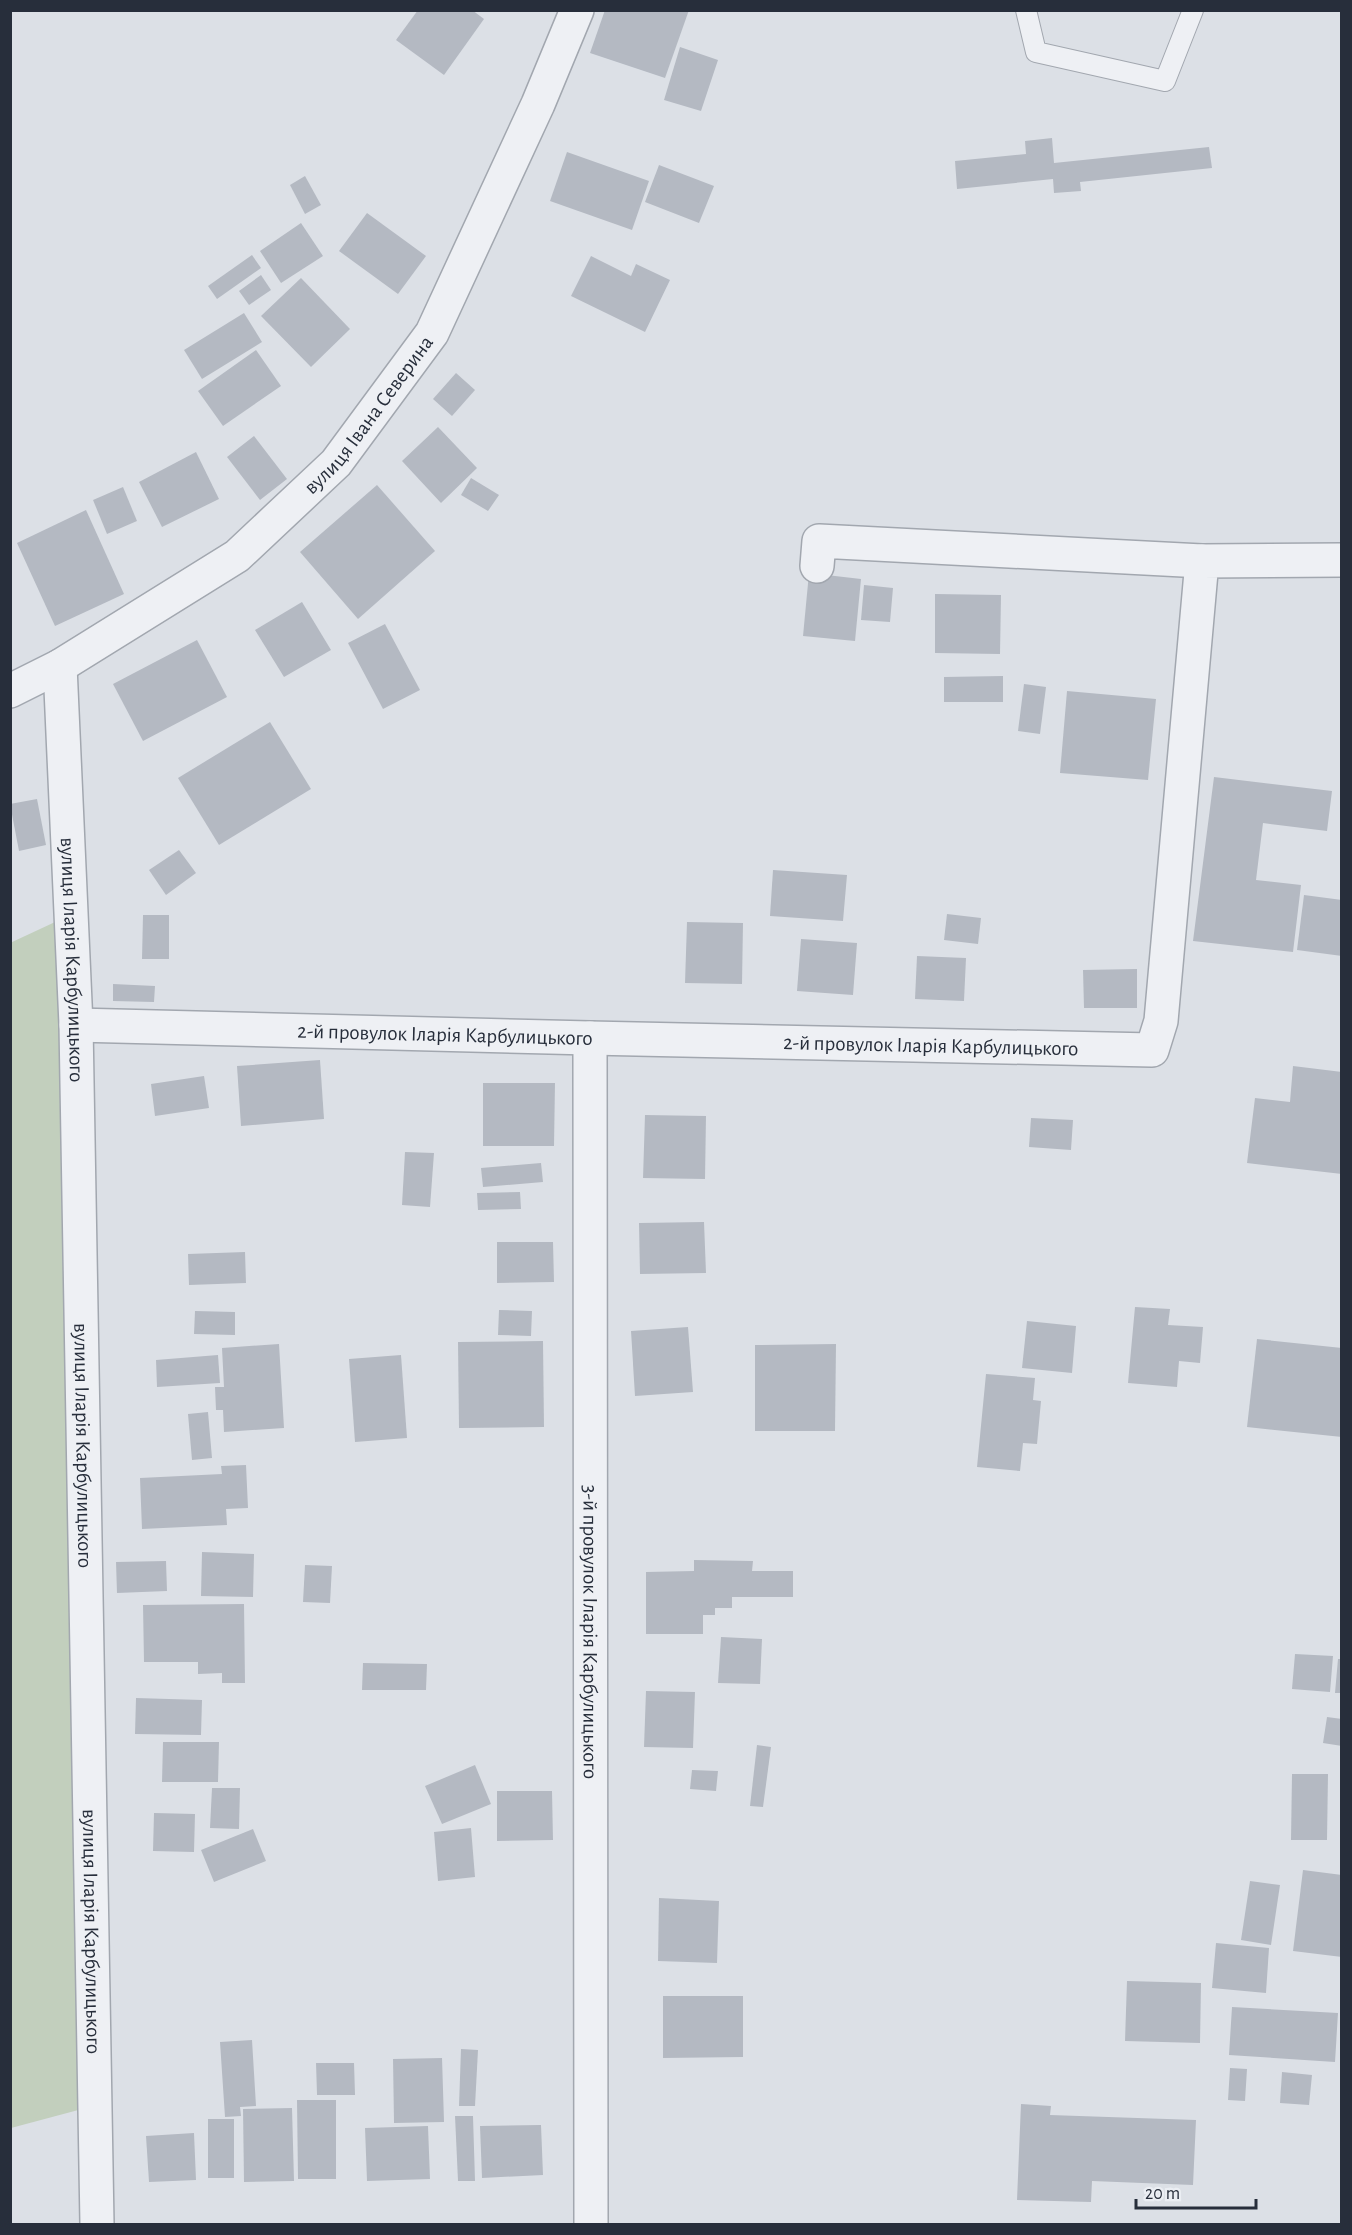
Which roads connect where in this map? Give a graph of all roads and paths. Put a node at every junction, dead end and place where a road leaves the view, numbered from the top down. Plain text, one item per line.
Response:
1 (577, 10) edge
2 (1026, 10) edge
3 (1193, 10) edge
4 (1341, 560) edge
5 (1202, 561) junction
6 (817, 566) dead end
7 (60, 666) junction
8 (10, 690) edge
9 (76, 1025) junction
10 (590, 1038) junction
11 (97, 2224) edge
12 (591, 2224) edge

1 - 7 street, вулиця Івана Северина
2 - 3 lane
4 - 5 street
5 - 6 street
5 - 10 street, 2-й провулок Іларія Карбулицького
7 - 8 street, вулиця Івана Северина
7 - 9 street, вулиця Іларія Карбулицького
9 - 10 street, 2-й провулок Іларія Карбулицького
9 - 11 street, вулиця Іларія Карбулицького
10 - 12 street, 3-й провулок Іларія Карбулицького

